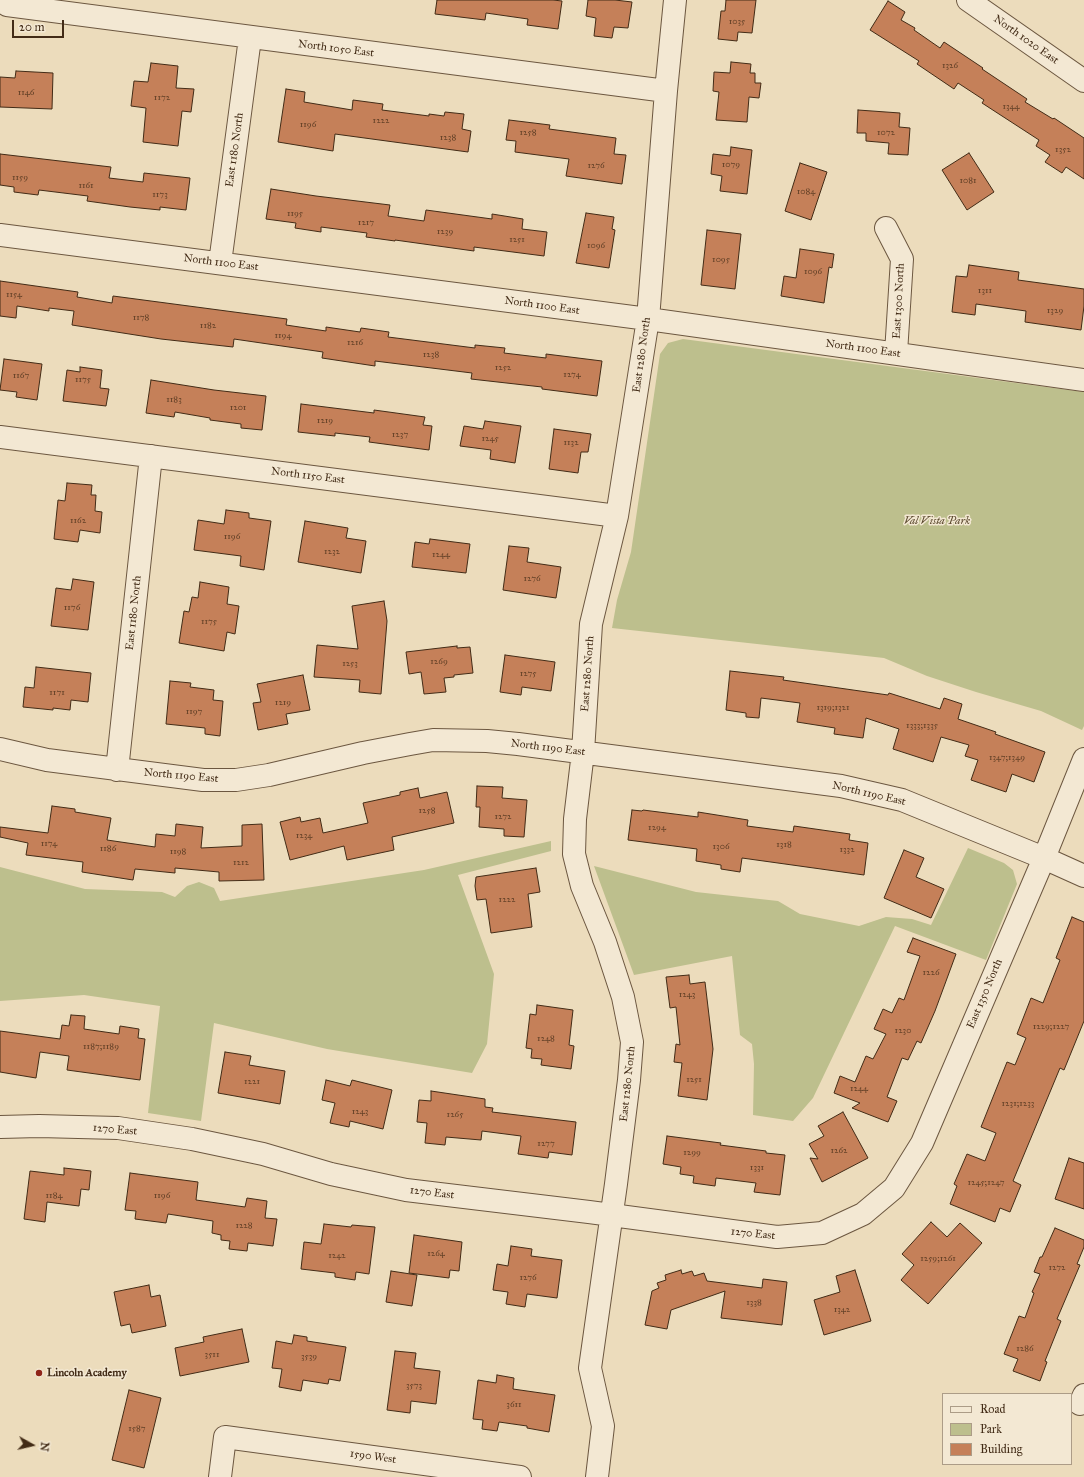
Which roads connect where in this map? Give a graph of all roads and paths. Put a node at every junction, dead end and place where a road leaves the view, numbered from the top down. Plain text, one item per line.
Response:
1 (675, 0) edge
2 (968, 0) edge
3 (7, 5) dead end
4 (250, 38) junction
5 (1084, 81) edge
6 (666, 91) junction
7 (886, 228) dead end
8 (0, 235) edge
9 (220, 263) junction
10 (648, 320) junction
11 (896, 353) junction
12 (1084, 380) edge
13 (0, 437) edge
14 (151, 456) junction
15 (617, 516) junction
16 (0, 748) edge
17 (583, 752) junction
18 (1084, 759) edge
19 (117, 770) junction
20 (1044, 858) junction
21 (1084, 876) edge
22 (0, 1127) edge
23 (863, 1214) joint
24 (611, 1216) junction
25 (481, 1475) edge
26 (220, 1477) edge
27 (520, 1477) edge
28 (597, 1477) edge

1 - 6 street, East 1280 North
2 - 5 street, North 1020 East
3 - 4 street, North 1050 East
4 - 6 street, North 1050 East
4 - 9 street, East 1180 North
6 - 10 street, East 1280 North
7 - 11 street, East 1300 North
8 - 9 street, North 1100 East
9 - 10 street, North 1100 East
10 - 11 street, North 1100 East
10 - 15 street, East 1280 North
11 - 12 street, North 1100 East
13 - 14 street, North 1150 East
14 - 15 street, North 1150 East
14 - 19 street, East 1180 North
15 - 17 street, East 1280 North
16 - 19 street, North 1190 East
17 - 19 street, North 1190 East
17 - 20 street, North 1190 East
17 - 24 street, East 1280 North
18 - 20 street, East 1350 North
20 - 21 street, North 1190 East
20 - 23 street, East 1350 North
22 - 24 street, 1270 East
23 - 24 street, 1270 East
24 - 28 street, East 1280 North
25 - 26 street, 1590 West
25 - 27 street, 1590 West

